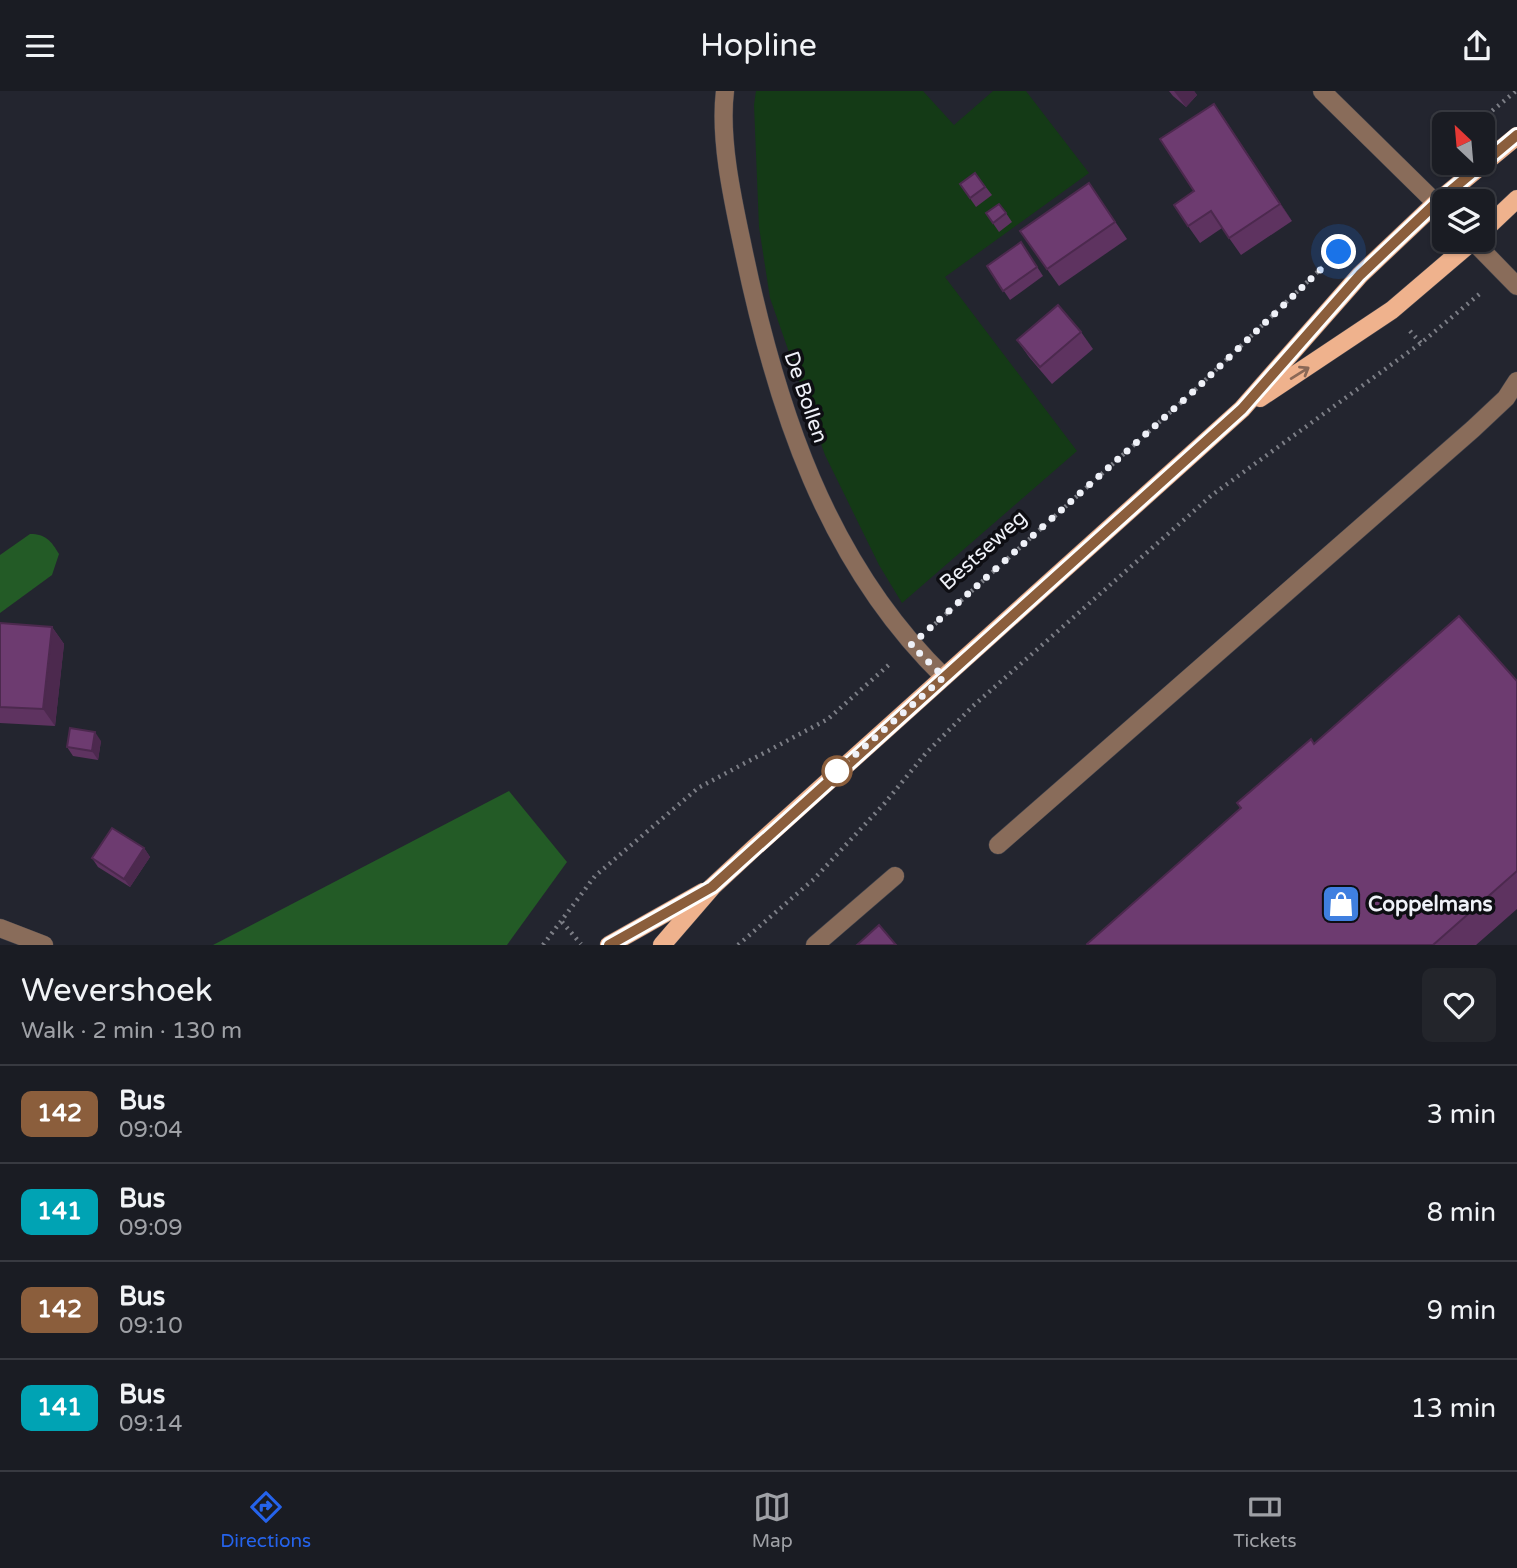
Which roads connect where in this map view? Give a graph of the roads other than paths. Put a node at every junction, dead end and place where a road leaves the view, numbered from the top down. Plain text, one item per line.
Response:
1 (725, 91) edge
2 (1322, 91) edge
3 (1517, 136) edge
4 (1460, 189) edge
5 (1432, 199) edge
6 (1517, 199) edge
7 (1432, 214) edge
8 (1495, 219) edge
9 (1459, 252) edge
10 (1487, 252) edge
11 (1510, 280) edge
12 (1517, 381) edge
13 (1242, 409) junction
14 (944, 677) junction
15 (999, 845) dead end
16 (895, 876) dead end
17 (712, 887) junction
18 (0, 928) edge
19 (44, 945) edge
20 (609, 945) edge
21 (662, 945) edge
22 (815, 945) edge

1 - 14 street, De Bollen
2 - 5 street
3 - 4 main road
6 - 8 main road
7 - 13 main road
13 -> 9 main road
10 - 11 street
12 - 15 street
13 - 14 main road
14 - 17 main road
16 - 22 street
17 - 20 main road
17 - 21 main road
18 - 19 street

